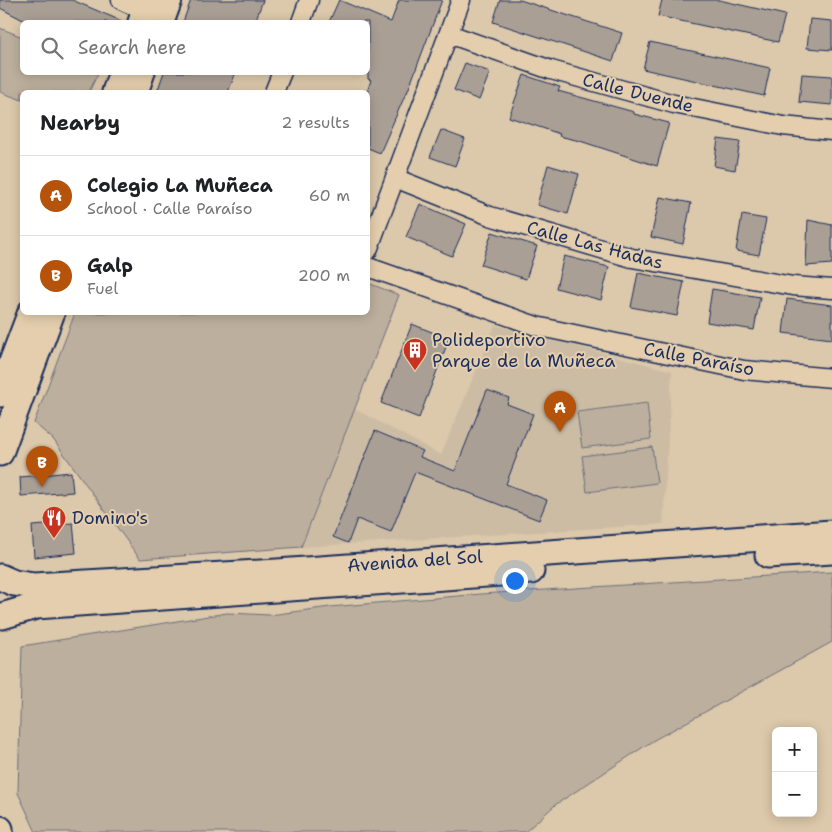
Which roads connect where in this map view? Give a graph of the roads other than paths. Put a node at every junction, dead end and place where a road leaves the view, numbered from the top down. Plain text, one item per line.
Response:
1 (121, 0) edge
2 (169, 0) edge
3 (309, 0) edge
4 (462, 0) edge
5 (149, 14) edge
6 (302, 20) edge
7 (449, 34) junction
8 (121, 75) edge
9 (141, 75) edge
10 (281, 75) edge
11 (115, 90) edge
12 (135, 90) edge
13 (275, 90) edge
14 (832, 131) edge
15 (395, 178) junction
16 (370, 245) edge
17 (370, 268) edge
18 (832, 289) edge
19 (30, 315) edge
20 (51, 315) edge
21 (832, 378) edge
22 (0, 394) edge
23 (0, 453) edge
24 (832, 533) edge
25 (832, 551) edge
26 (0, 577) edge
27 (0, 582) edge
28 (1, 618) edge

1 - 5 street
2 - 5 street
3 - 6 street
4 - 7 street
7 - 14 street, Calle Duende
7 - 15 street
8 - 11 street
9 - 12 street
10 - 13 street
15 - 16 street
15 - 18 street, Calle Las Hadas
17 - 21 street, Calle Paraíso
19 - 22 street
20 - 23 street
24 - 26 street, Avenida del Sol
25 - 28 street, Avenida del Sol
27 - 28 street

